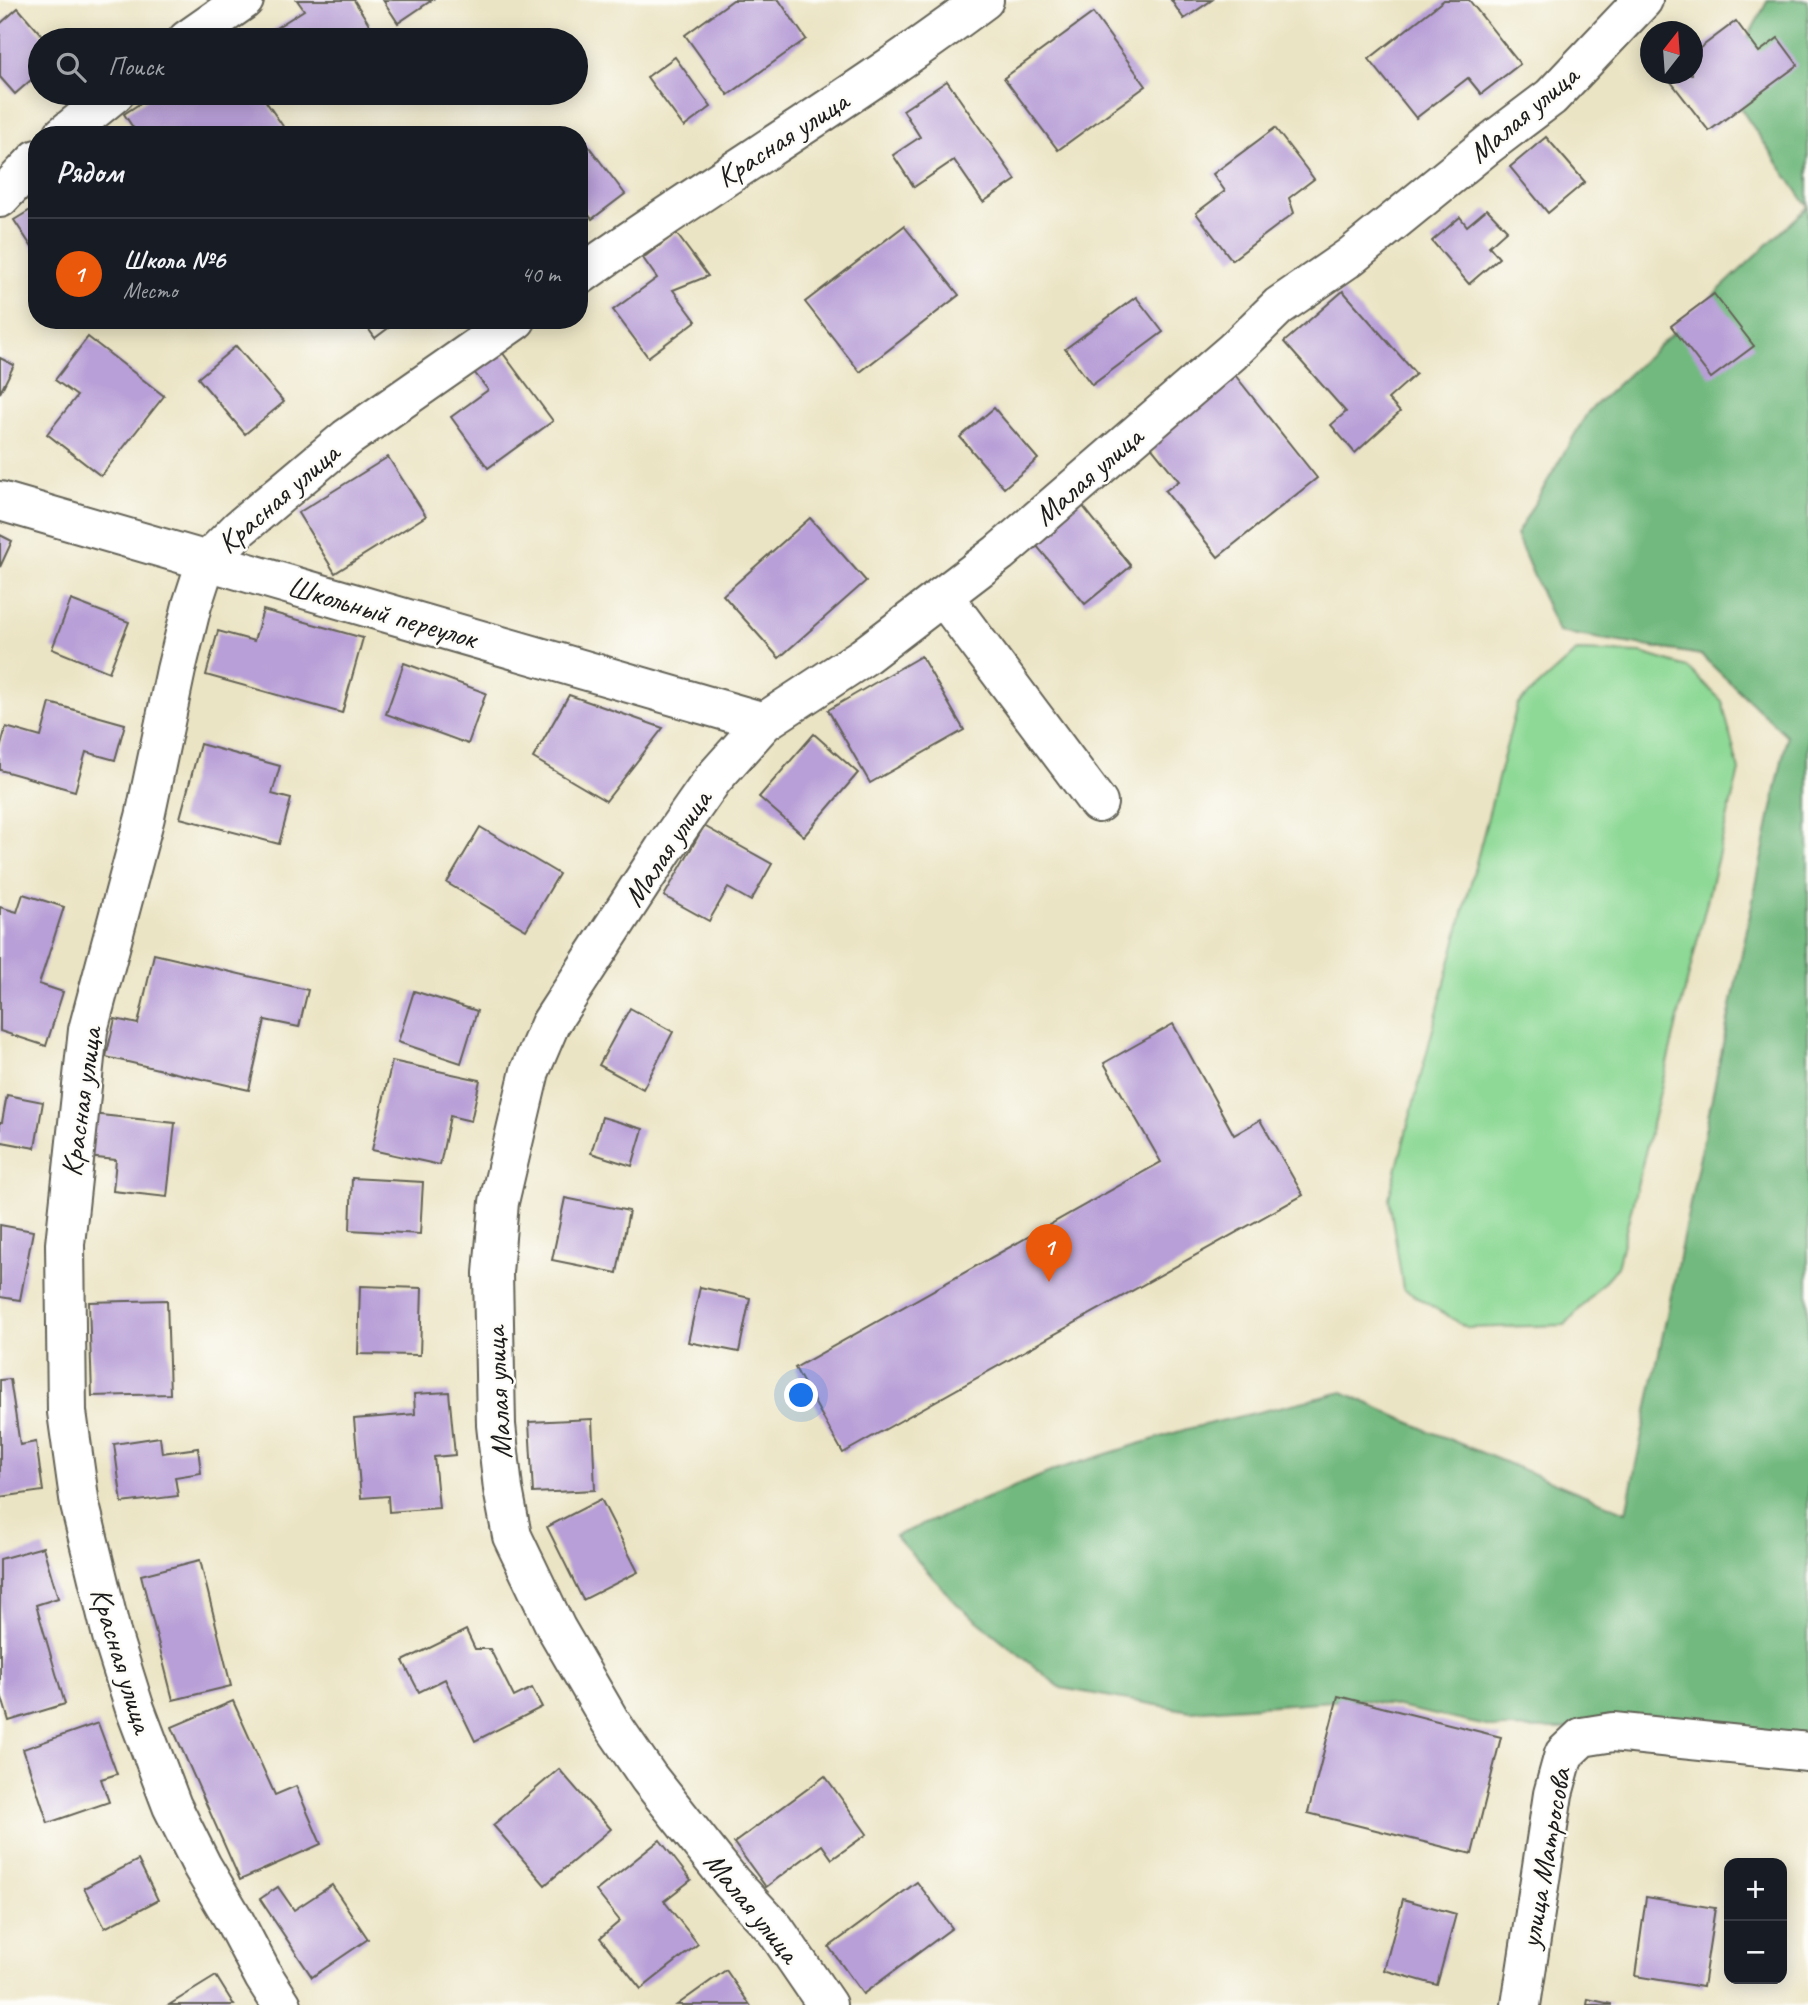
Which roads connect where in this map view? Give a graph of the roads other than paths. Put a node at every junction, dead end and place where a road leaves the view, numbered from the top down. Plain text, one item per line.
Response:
1 (244, 0) edge
2 (984, 0) edge
3 (1643, 0) edge
4 (204, 28) edge
5 (100, 105) edge
6 (74, 126) edge
7 (28, 168) edge
8 (0, 198) edge
9 (588, 270) edge
10 (503, 329) edge
11 (0, 501) edge
12 (206, 562) junction
13 (943, 596) junction
14 (764, 722) junction
15 (1098, 803) dead end
16 (1808, 1752) edge
17 (282, 2005) edge
18 (827, 2005) edge
19 (1521, 2005) edge

1 - 4 street
2 - 9 street, Красная улица
3 - 13 street, Малая улица
5 - 6 street
7 - 8 street
10 - 12 street, Красная улица
11 - 12 street, Школьный переулок
12 - 14 street, Школьный переулок
12 - 17 street, Красная улица
13 - 14 street, Малая улица
13 - 15 street
14 - 18 street, Малая улица
16 - 19 street, улица Матросова

